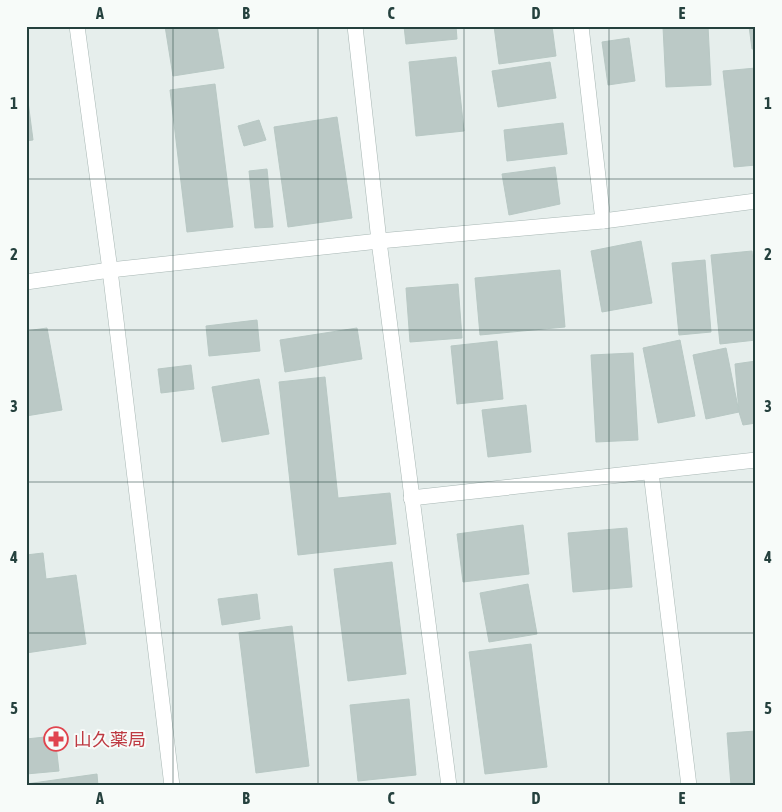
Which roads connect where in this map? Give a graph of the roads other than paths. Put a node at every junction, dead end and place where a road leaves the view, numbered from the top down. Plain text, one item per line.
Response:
1 (77, 26) edge
2 (355, 26) edge
3 (581, 26) edge
4 (756, 201) edge
5 (603, 221) junction
6 (379, 241) junction
7 (110, 270) junction
8 (26, 282) edge
9 (756, 460) edge
10 (651, 472) junction
11 (411, 498) junction
12 (172, 786) edge
13 (449, 786) edge
14 (689, 786) edge

1 - 7 street
2 - 6 street
3 - 5 street
4 - 5 street
5 - 6 street
6 - 7 street
6 - 11 street
7 - 8 street
7 - 12 street
9 - 10 street
10 - 11 street
10 - 14 street
11 - 13 street

